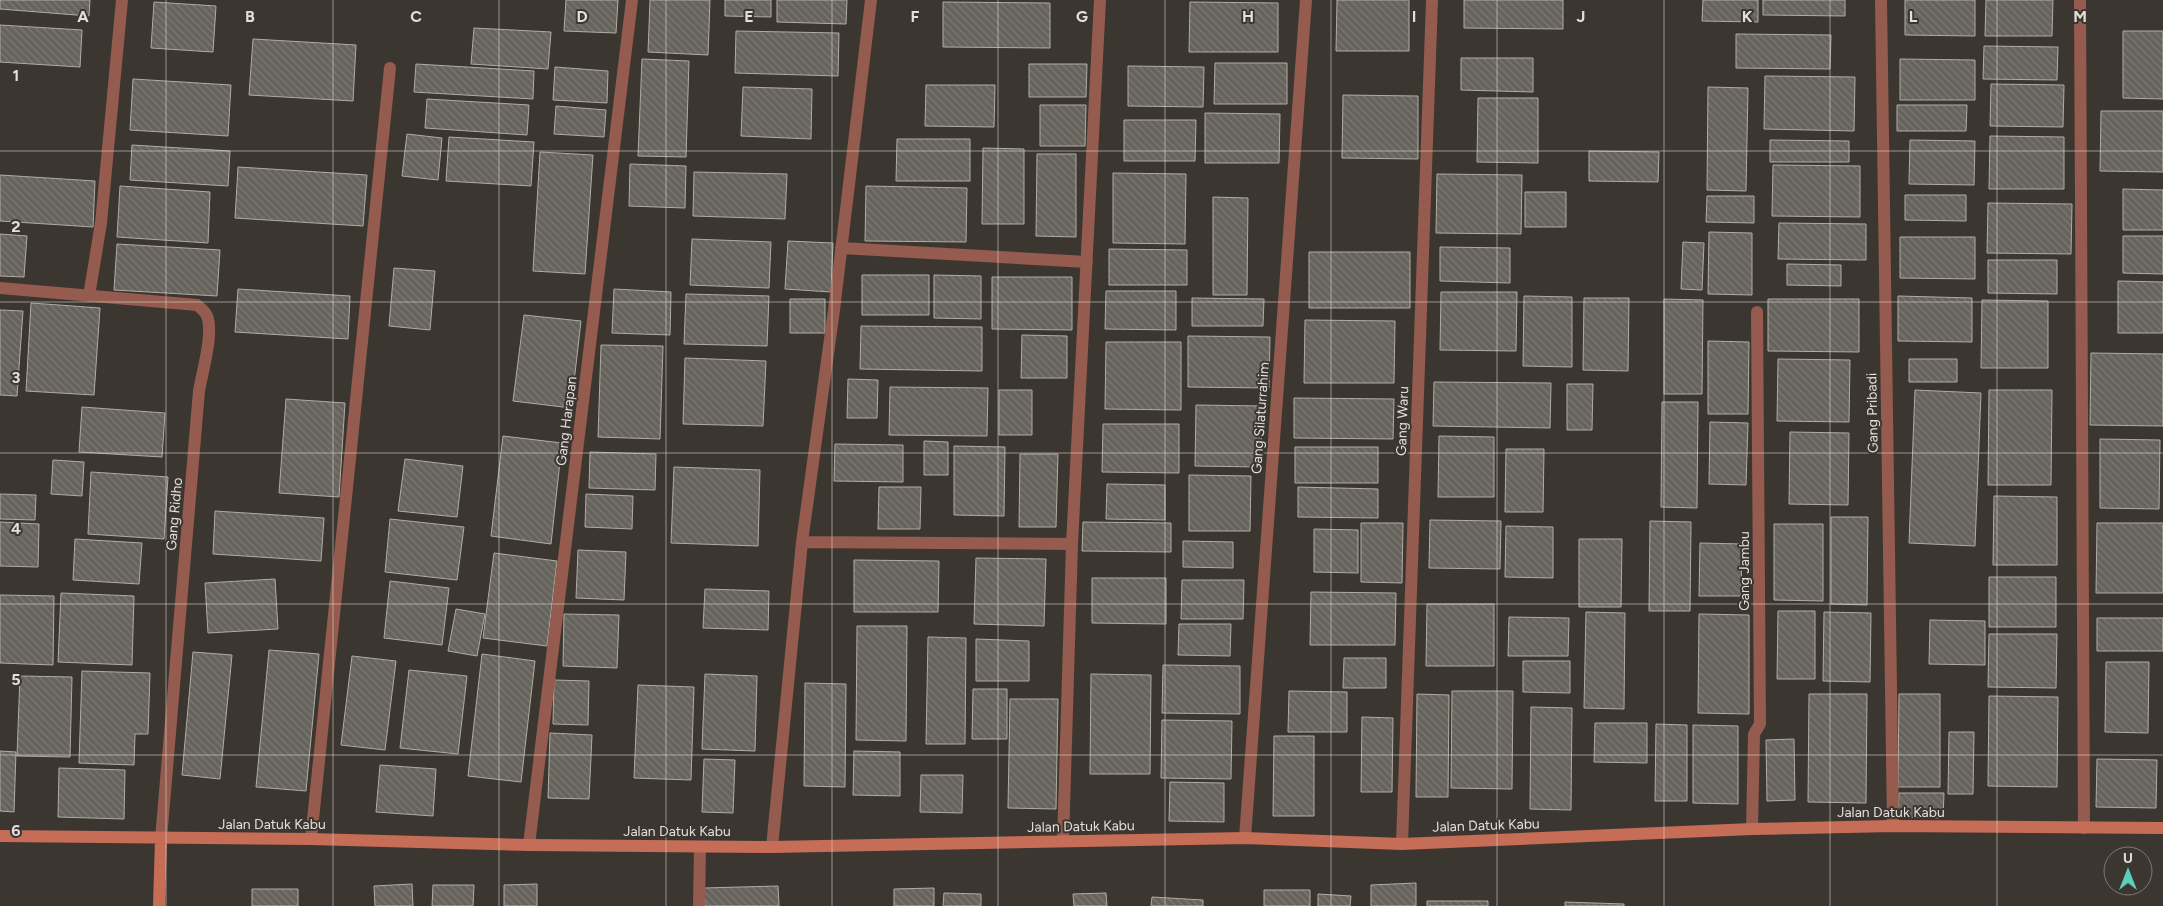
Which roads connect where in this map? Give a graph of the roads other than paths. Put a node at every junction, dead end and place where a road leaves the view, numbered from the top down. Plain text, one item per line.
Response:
1 (122, 0) edge
2 (632, 0) edge
3 (871, 0) edge
4 (1100, 0) edge
5 (1306, 0) edge
6 (1432, 0) edge
7 (1881, 0) edge
8 (2080, 0) edge
9 (390, 68) dead end
10 (841, 248) junction
11 (1087, 262) junction
12 (0, 288) edge
13 (89, 296) junction
14 (1757, 312) dead end
15 (802, 542) junction
16 (1072, 544) junction
17 (1893, 826) junction
18 (2084, 828) junction
19 (2163, 828) edge
20 (1752, 829) junction
21 (0, 836) edge
22 (1245, 838) junction
23 (161, 839) junction
24 (310, 839) junction
25 (1063, 842) junction
26 (1402, 844) junction
27 (528, 845) junction
28 (700, 847) junction
29 (772, 847) junction
30 (158, 906) edge
31 (699, 906) edge

1 - 13 street
2 - 27 street, Gang Harapan
3 - 10 street
4 - 11 street
5 - 22 street, Gang Silaturrahim
6 - 26 street, Gang Waru
7 - 17 street, Gang Pribadi
8 - 18 street
9 - 24 street
10 - 11 street
10 - 15 street
11 - 16 street
12 - 13 street, Gang Ridho
13 - 23 street, Gang Ridho
14 - 20 street, Gang Jambu
15 - 16 street
15 - 29 street
16 - 25 street
17 - 18 street, Jalan Datuk Kabu
17 - 20 street, Jalan Datuk Kabu
18 - 19 street, Jalan Datuk Kabu
20 - 26 street, Jalan Datuk Kabu
21 - 23 street, Jalan Datuk Kabu
22 - 25 street, Jalan Datuk Kabu
22 - 26 street, Jalan Datuk Kabu
23 - 24 street, Jalan Datuk Kabu
23 - 30 street
24 - 27 street, Jalan Datuk Kabu
25 - 29 street, Jalan Datuk Kabu
27 - 28 street, Jalan Datuk Kabu
28 - 29 street, Jalan Datuk Kabu
28 - 31 street

